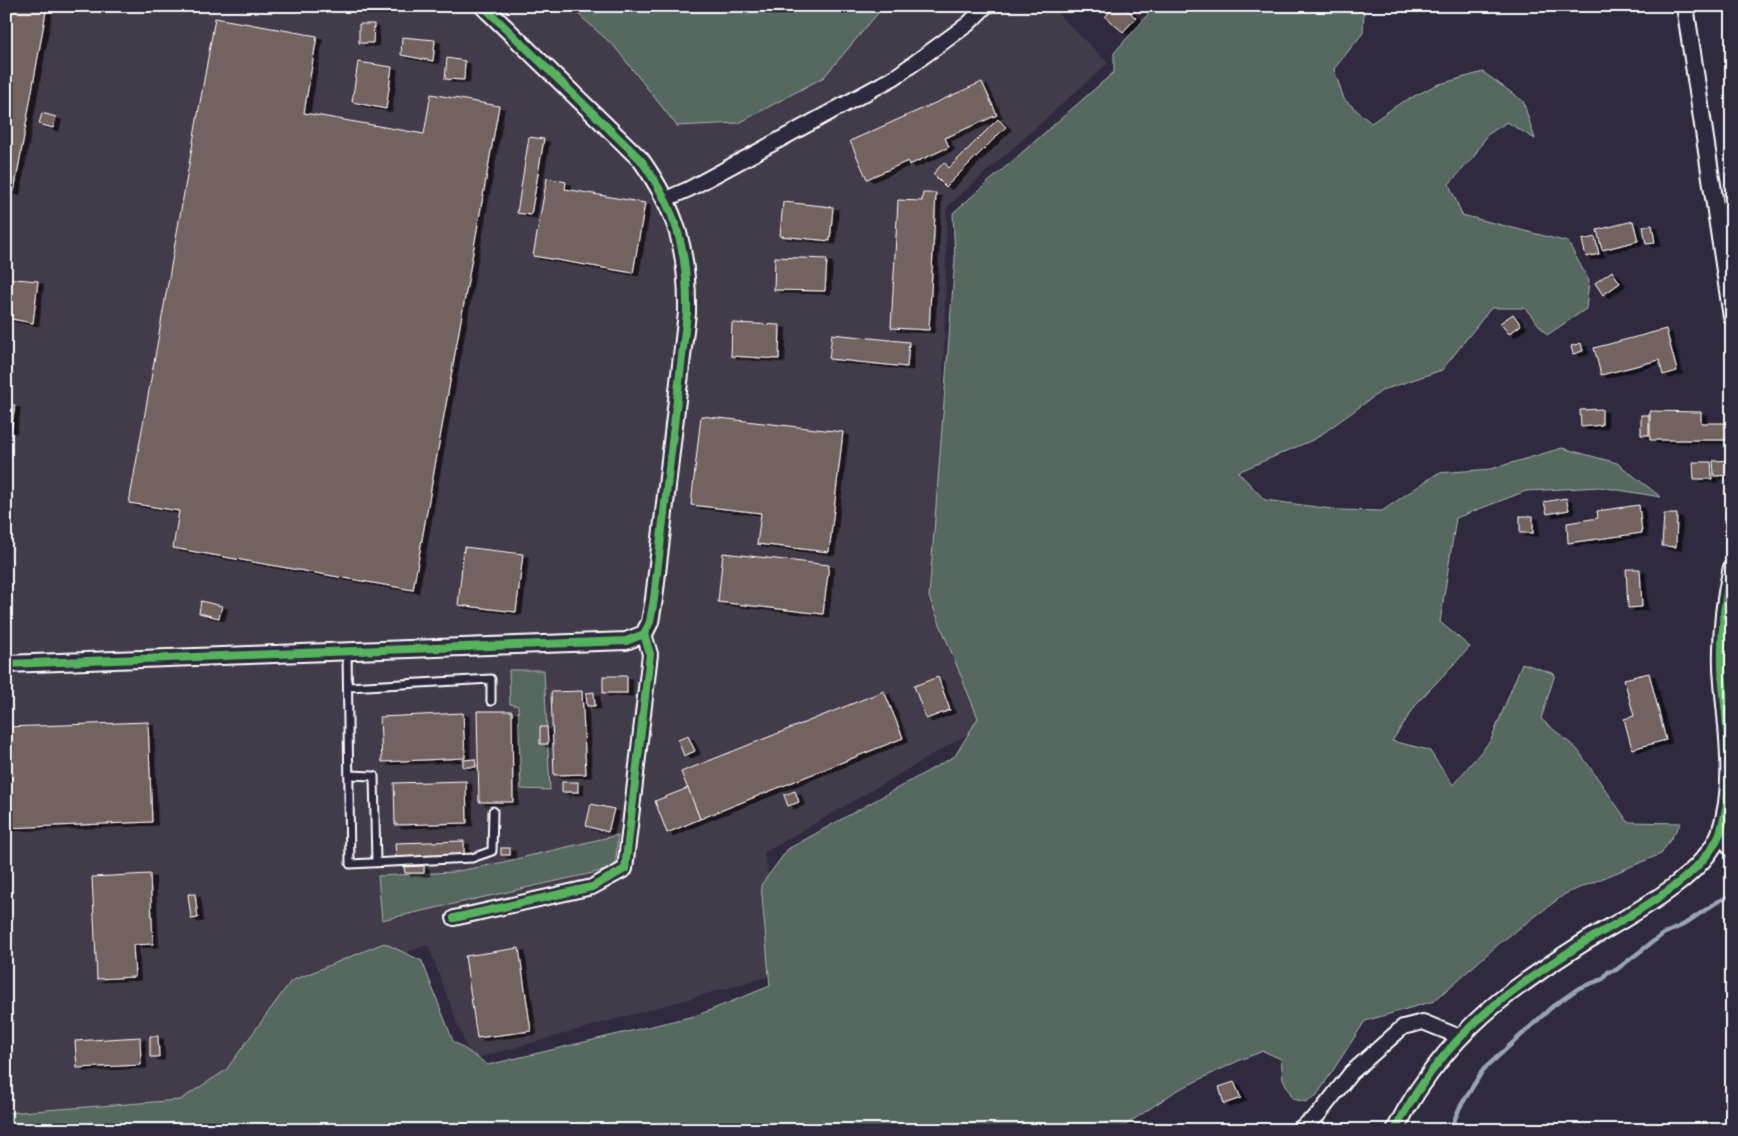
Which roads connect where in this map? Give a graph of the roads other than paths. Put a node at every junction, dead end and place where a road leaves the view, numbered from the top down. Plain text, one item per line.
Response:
1 (483, 6) edge
2 (986, 6) edge
3 (1685, 6) edge
4 (666, 199) junction
5 (1732, 317) edge
6 (1732, 567) edge
7 (644, 634) junction
8 (347, 651) junction
9 (6, 664) edge
10 (348, 687) junction
11 (491, 701) dead end
12 (349, 775) junction
13 (492, 811) dead end
14 (1720, 834) junction
15 (1732, 850) edge
16 (376, 862) junction
17 (454, 918) dead end
18 (1460, 1037) junction
19 (1298, 1130) edge
20 (1395, 1130) edge

1 - 4 street
2 - 4 street
3 - 5 street
4 - 7 street
6 - 14 street
7 - 8 street
7 - 17 street
8 - 9 street
8 - 10 lane
10 - 11 lane
10 - 12 lane
12 - 16 lane
12 - 16 lane
13 - 16 lane
14 - 15 street
14 - 18 street
18 - 19 street
18 - 20 street

